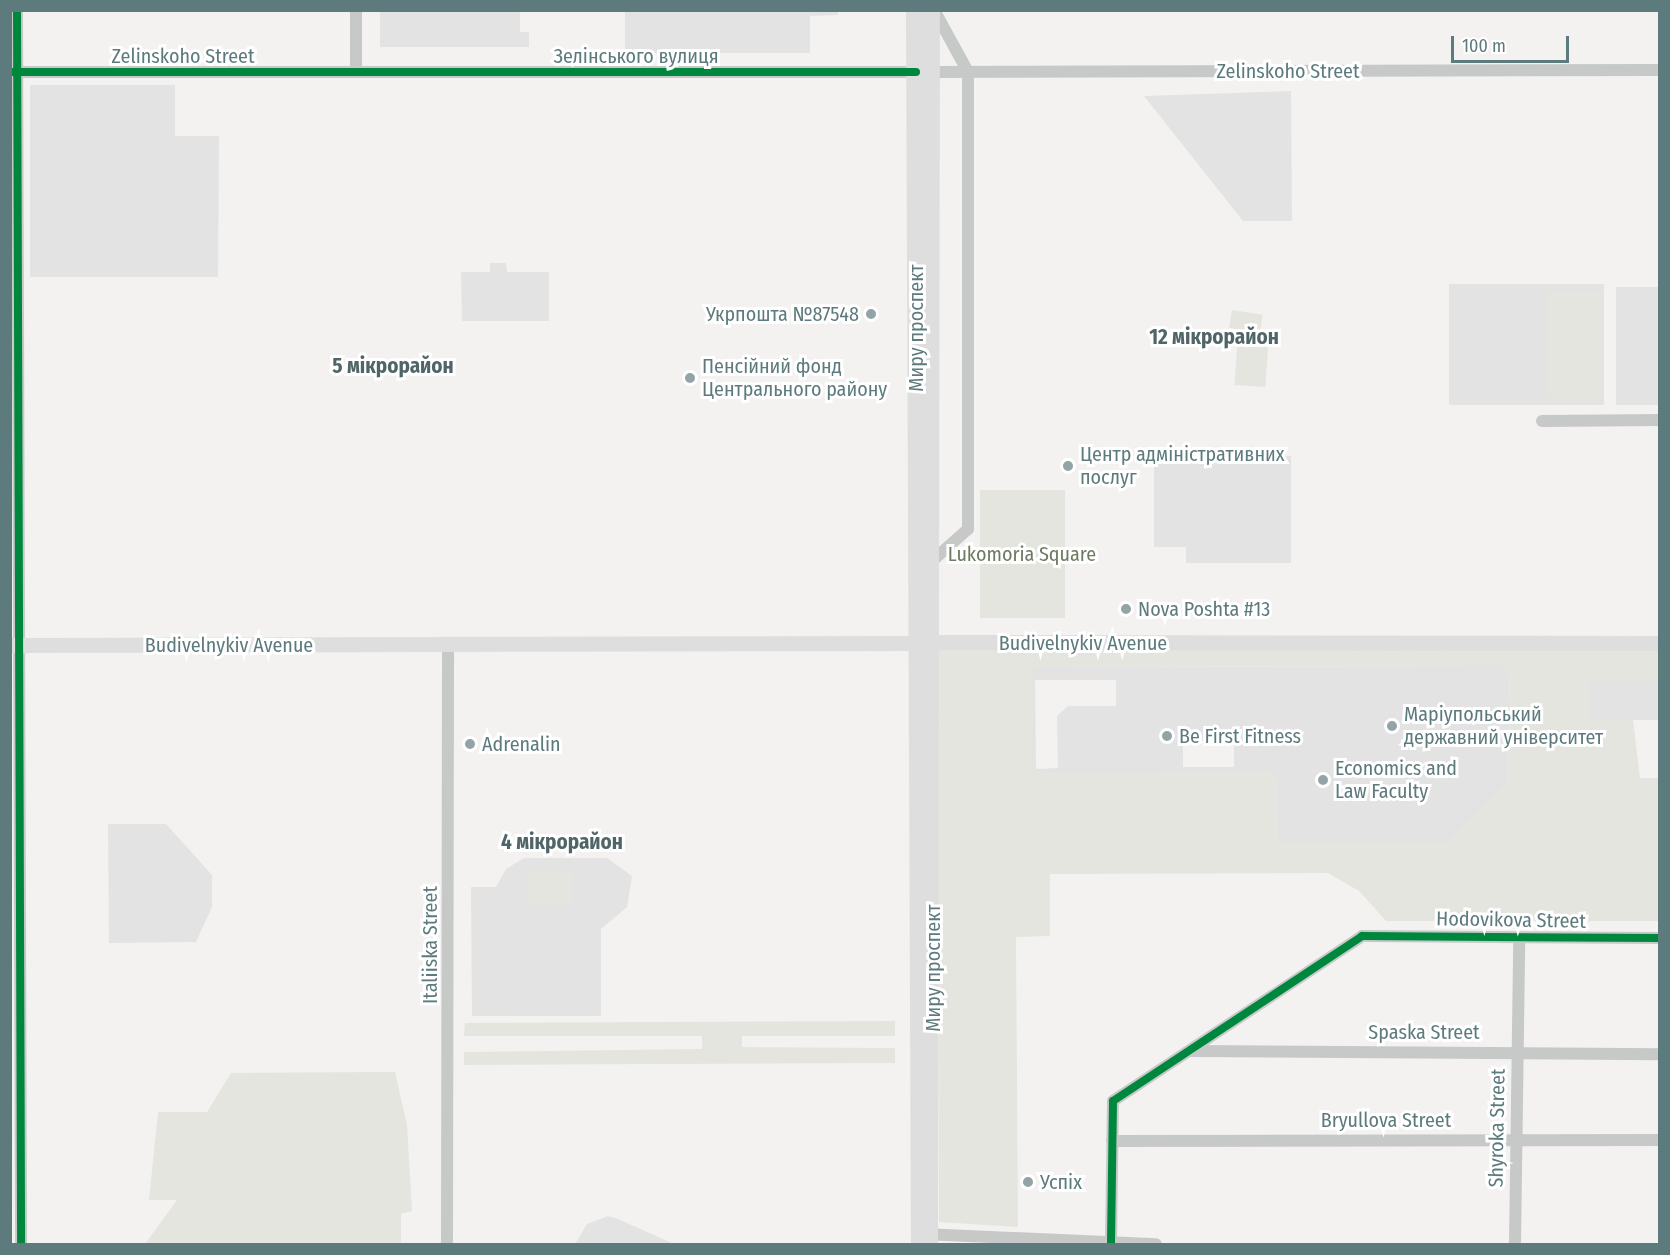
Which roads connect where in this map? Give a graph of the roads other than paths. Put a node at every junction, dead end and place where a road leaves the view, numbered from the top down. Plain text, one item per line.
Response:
1 (17, 10) edge
2 (356, 10) edge
3 (915, 10) edge
4 (933, 10) edge
5 (1659, 70) edge
6 (14, 72) edge
7 (356, 72) junction
8 (923, 72) junction
9 (968, 72) junction
10 (1659, 420) edge
11 (1542, 421) dead end
12 (932, 561) junction
13 (924, 643) junction
14 (1659, 643) edge
15 (448, 644) junction
16 (13, 646) edge
17 (1659, 938) edge
18 (1519, 939) junction
19 (1189, 1051) junction
20 (1518, 1052) junction
21 (1659, 1054) edge
22 (1516, 1139) junction
23 (1112, 1140) junction
24 (1659, 1140) edge
25 (925, 1239) edge
26 (1111, 1243) junction
27 (21, 1245) edge
28 (447, 1245) edge
29 (1156, 1245) edge
30 (1515, 1245) edge

1 - 6 street
2 - 7 street
3 - 8 highway
4 - 8 highway
4 - 9 street
5 - 9 street, Zelinskoho Street
6 - 7 street, Zelinskoho Street
6 - 16 street
7 - 8 street, Зелінського вулиця
8 - 9 street, Zelinskoho Street
8 - 12 highway, Миру проспект
8 - 13 highway
9 - 12 street
10 - 11 street
12 - 13 highway, Миру проспект
13 - 14 main road, Budivelnykiv Avenue
13 - 15 main road, Budivelnykiv Avenue
13 - 25 highway, Миру проспект
15 - 16 main road, Budivelnykiv Avenue
15 - 28 street, Italiiska Street
16 - 27 street
17 - 18 street, Hodovikova Street
18 - 19 street, Hodovikova Street
18 - 20 street, Shyroka Street
19 - 20 street, Spaska Street
19 - 23 street
20 - 21 street, Spaska Street
20 - 22 street, Shyroka Street
22 - 23 street, Bryullova Street
22 - 24 street, Bryullova Street
22 - 30 street, Shyroka Street
23 - 26 street
25 - 26 street
26 - 29 street

